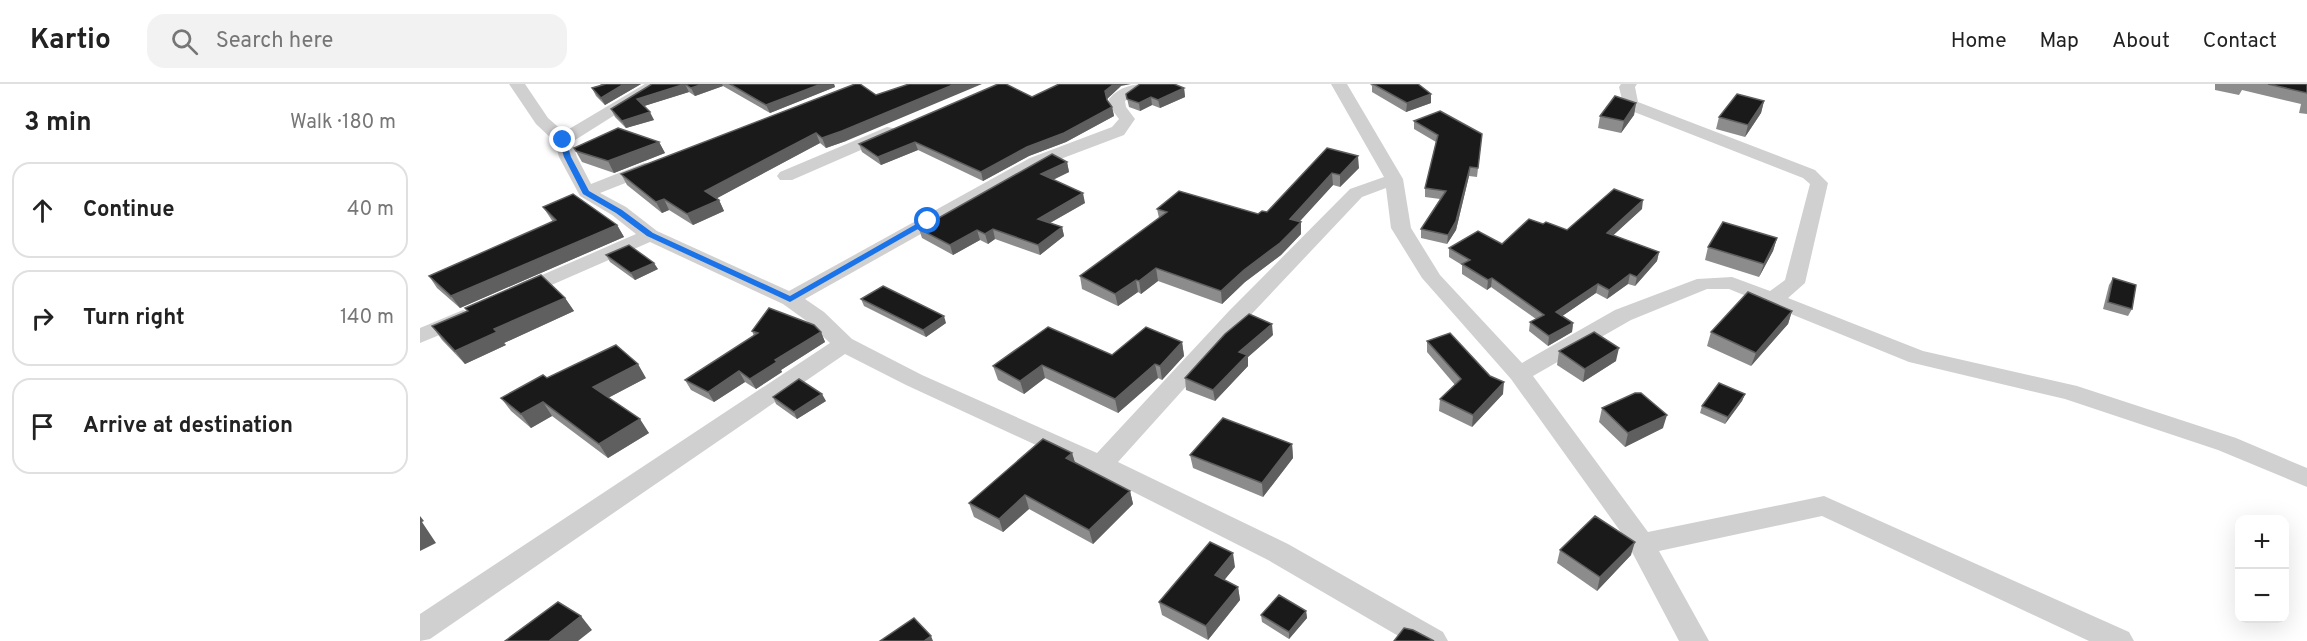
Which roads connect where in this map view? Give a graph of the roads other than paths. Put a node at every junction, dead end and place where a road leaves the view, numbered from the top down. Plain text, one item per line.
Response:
1 (517, 84) edge
2 (656, 84) edge
3 (1141, 84) edge
4 (1339, 84) edge
5 (1629, 84) edge
6 (904, 125) edge
7 (563, 140) junction
8 (671, 159) edge
9 (786, 176) dead end
10 (1394, 179) junction
11 (586, 192) junction
12 (650, 235) junction
13 (790, 299) junction
14 (1771, 300) junction
15 (420, 336) edge
16 (844, 344) junction
17 (1519, 374) junction
18 (1101, 465) junction
19 (2307, 478) edge
20 (1641, 544) junction
21 (420, 630) edge
22 (1433, 641) edge
23 (1694, 641) edge
24 (2119, 641) edge

1 - 7 street
2 - 7 street
3 - 13 street
4 - 10 street
5 - 14 street
6 - 9 street
7 - 11 street
8 - 11 street
10 - 17 street
10 - 18 street
11 - 12 street
12 - 13 street
12 - 15 street
13 - 16 street
14 - 17 street
14 - 19 street
16 - 18 street
16 - 21 street
17 - 20 street
18 - 22 street
20 - 23 street
20 - 24 street

